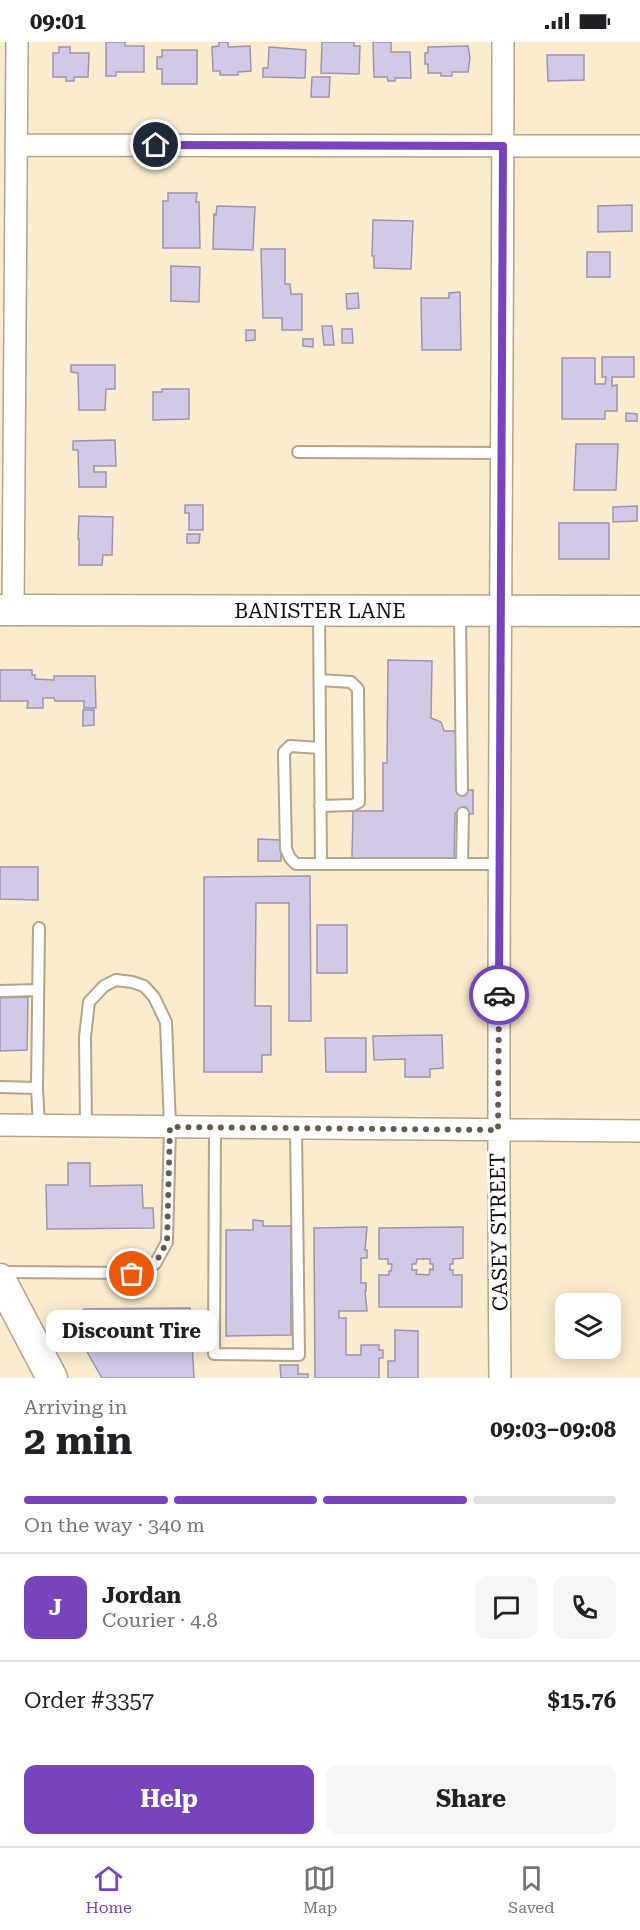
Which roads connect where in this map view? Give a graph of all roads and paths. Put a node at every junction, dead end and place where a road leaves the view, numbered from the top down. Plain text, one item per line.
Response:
1 (16, 42) edge
2 (503, 42) edge
3 (16, 145) junction
4 (503, 146) junction
5 (640, 147) edge
6 (298, 452) dead end
7 (502, 453) junction
8 (7, 610) edge
9 (320, 611) junction
10 (459, 611) junction
11 (640, 611) edge
12 (502, 612) junction
13 (320, 680) junction
14 (320, 748) junction
15 (462, 790) dead end
16 (320, 806) junction
17 (463, 813) dead end
18 (321, 864) junction
19 (462, 864) junction
20 (500, 864) junction
21 (39, 928) dead end
22 (38, 990) junction
23 (0, 991) edge
24 (0, 1087) edge
25 (37, 1088) junction
26 (0, 1125) edge
27 (39, 1126) junction
28 (86, 1126) junction
29 (170, 1127) junction
30 (215, 1127) junction
31 (296, 1129) junction
32 (498, 1130) junction
33 (640, 1131) edge
34 (0, 1272) edge
35 (0, 1279) edge
36 (52, 1378) edge
37 (500, 1378) edge

1 - 3 street
2 - 4 street, CASEY STREET
3 - 4 street
3 - 8 street
4 - 5 street
4 - 7 street, CASEY STREET
6 - 7 lane
7 - 12 street, CASEY STREET
8 - 9 street, BANISTER LANE
9 - 10 street, BANISTER LANE
9 - 13 lane
10 - 12 street, BANISTER LANE
10 - 15 lane
11 - 12 street, BANISTER LANE
12 - 20 street, CASEY STREET
13 - 14 lane
13 - 16 lane
14 - 16 lane
14 - 18 lane
16 - 18 lane
17 - 19 lane
18 - 19 lane
19 - 20 lane
20 - 32 street, CASEY STREET
21 - 22 lane
22 - 23 lane
22 - 25 lane
24 - 25 lane
25 - 27 lane
26 - 27 street
27 - 28 street
28 - 29 street
28 - 29 lane
29 - 30 street
29 - 34 lane
30 - 31 street
30 - 31 lane
31 - 32 street
32 - 33 street
32 - 37 street, CASEY STREET
35 - 36 street

